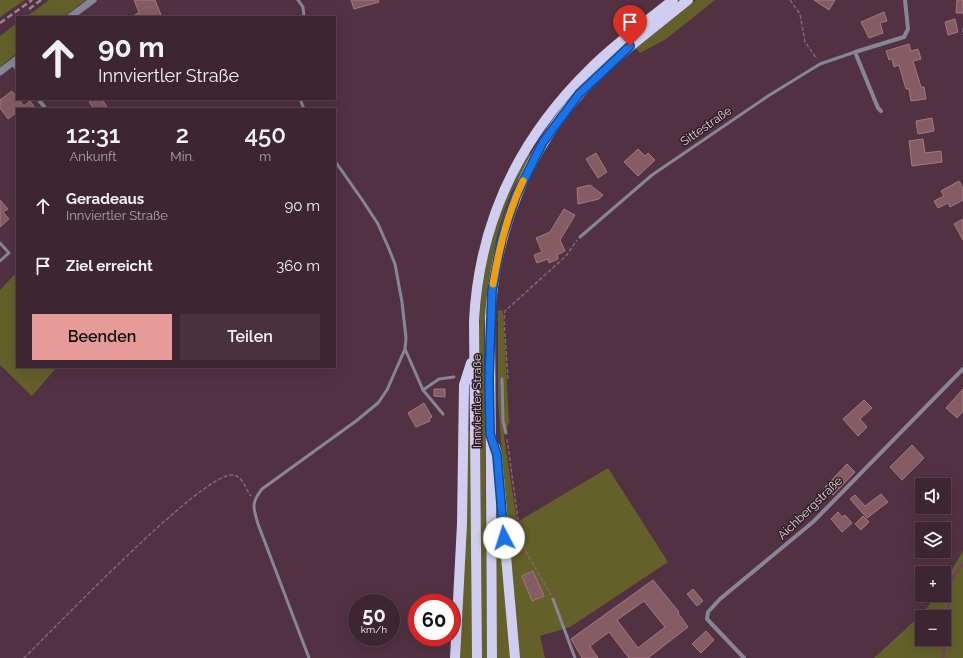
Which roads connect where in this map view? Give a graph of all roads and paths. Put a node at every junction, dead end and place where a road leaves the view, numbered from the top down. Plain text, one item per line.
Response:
1 (93, 0) edge
2 (298, 0) edge
3 (673, 0) edge
4 (688, 0) edge
5 (790, 0) edge
6 (905, 0) edge
7 (71, 16) edge
8 (304, 16) edge
9 (963, 28) edge
10 (963, 35) edge
11 (855, 52) junction
12 (15, 61) edge
13 (820, 64) junction
14 (0, 72) edge
15 (39, 100) edge
16 (45, 108) edge
17 (882, 110) dead end
18 (336, 162) edge
19 (580, 237) joint
20 (0, 243) edge
21 (0, 262) edge
22 (405, 349) junction
23 (474, 354) junction
24 (963, 369) edge
25 (454, 377) dead end
26 (502, 379) dead end
27 (508, 383) dead end
28 (423, 390) junction
29 (443, 414) dead end
30 (506, 433) joint
31 (490, 434) junction
32 (254, 499) junction
33 (553, 599) joint
34 (24, 658) edge
35 (309, 658) edge
36 (455, 658) edge
37 (477, 658) edge
38 (492, 658) edge
39 (515, 658) edge
40 (574, 658) edge
41 (744, 658) edge

1 - 7 street
2 - 8 lane
3 - 23 main road, Innviertler Straße
4 - 31 main road, Innviertler Straße
5 - 13 path
6 - 11 street, Sittestraße
9 - 10 path
11 - 13 lane, Sittestraße
11 - 17 street
12 - 14 street
13 - 19 lane, Sittestraße
15 - 16 street
18 - 22 lane
19 - 27 path
20 - 21 lane
22 - 28 lane
22 - 32 lane
23 - 36 main road
23 - 37 main road, Innviertler Straße
24 - 41 street, Aichbergstraße
25 - 28 lane
26 - 30 lane
28 - 29 lane
30 - 33 path
31 - 38 main road, Innviertler Straße
31 - 39 main road
32 - 34 path
32 - 35 lane
33 - 40 lane

